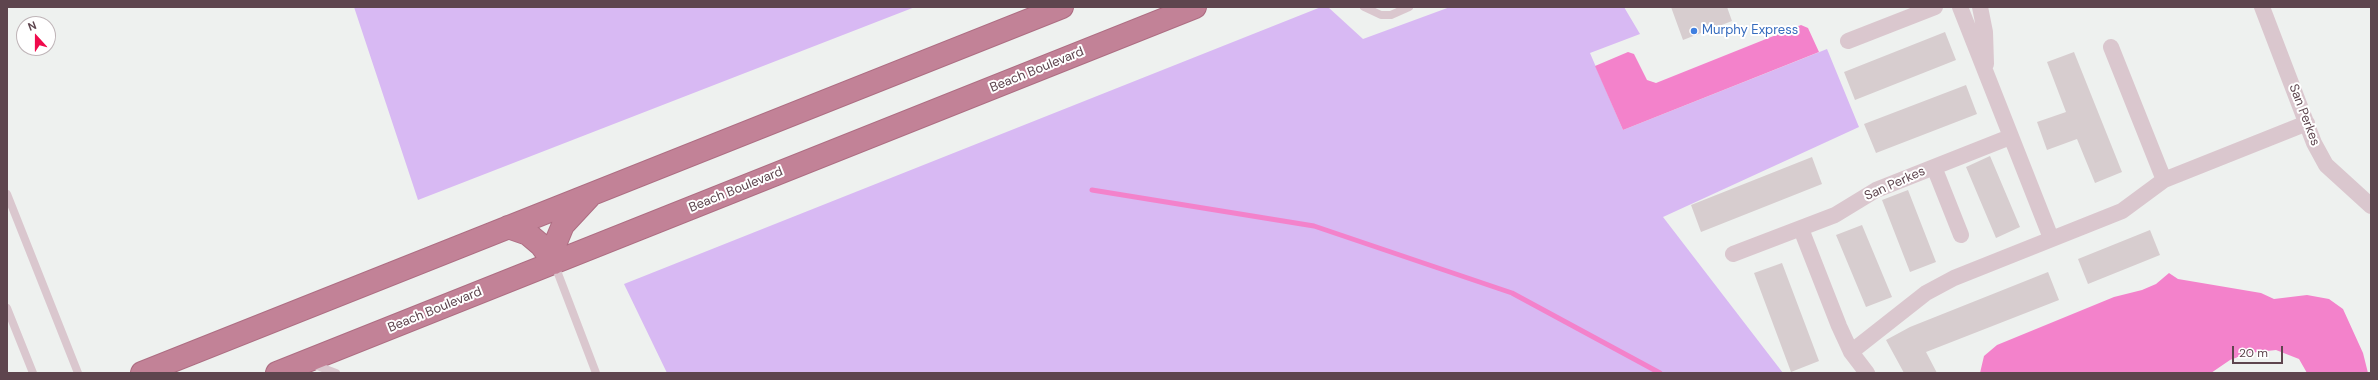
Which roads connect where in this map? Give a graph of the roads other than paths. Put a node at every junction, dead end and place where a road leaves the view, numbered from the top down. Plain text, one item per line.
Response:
1 (1062, 7) edge
2 (1195, 7) edge
3 (1364, 7) edge
4 (1409, 7) edge
5 (1935, 7) edge
6 (1960, 7) edge
7 (1980, 7) edge
8 (2262, 7) edge
9 (1848, 41) dead end
10 (2111, 47) dead end
11 (1987, 77) junction
12 (2307, 123) junction
13 (2010, 137) junction
14 (1934, 167) junction
15 (2164, 180) junction
16 (594, 192) junction
17 (8, 197) edge
18 (2371, 206) edge
19 (508, 227) junction
20 (1801, 229) junction
21 (1960, 235) dead end
22 (2051, 238) junction
23 (1733, 254) dead end
24 (554, 263) junction
25 (7, 308) edge
26 (1852, 352) junction
27 (306, 362) junction
28 (33, 373) edge
29 (78, 373) edge
30 (142, 373) edge
31 (277, 373) edge
32 (336, 373) edge
33 (596, 373) edge
34 (1867, 373) edge

1 - 16 highway
2 - 24 highway, Beach Boulevard
3 - 4 lane
5 - 9 street
6 - 11 street
7 - 11 street
8 - 12 street, San Perkes
10 - 15 street
11 - 13 street
12 - 15 street
12 - 18 street, San Perkes
13 - 14 street, San Perkes
13 - 22 street
14 - 20 street, San Perkes
14 - 21 street
15 - 22 street
16 - 19 highway
16 - 24 highway
17 - 29 lane
19 - 24 highway
19 - 30 highway
20 - 23 street, San Perkes
20 - 26 street
22 - 26 street
24 - 27 highway, Beach Boulevard
24 - 33 lane
25 - 28 lane
26 - 34 street
27 - 31 highway, Beach Boulevard
27 - 32 lane

